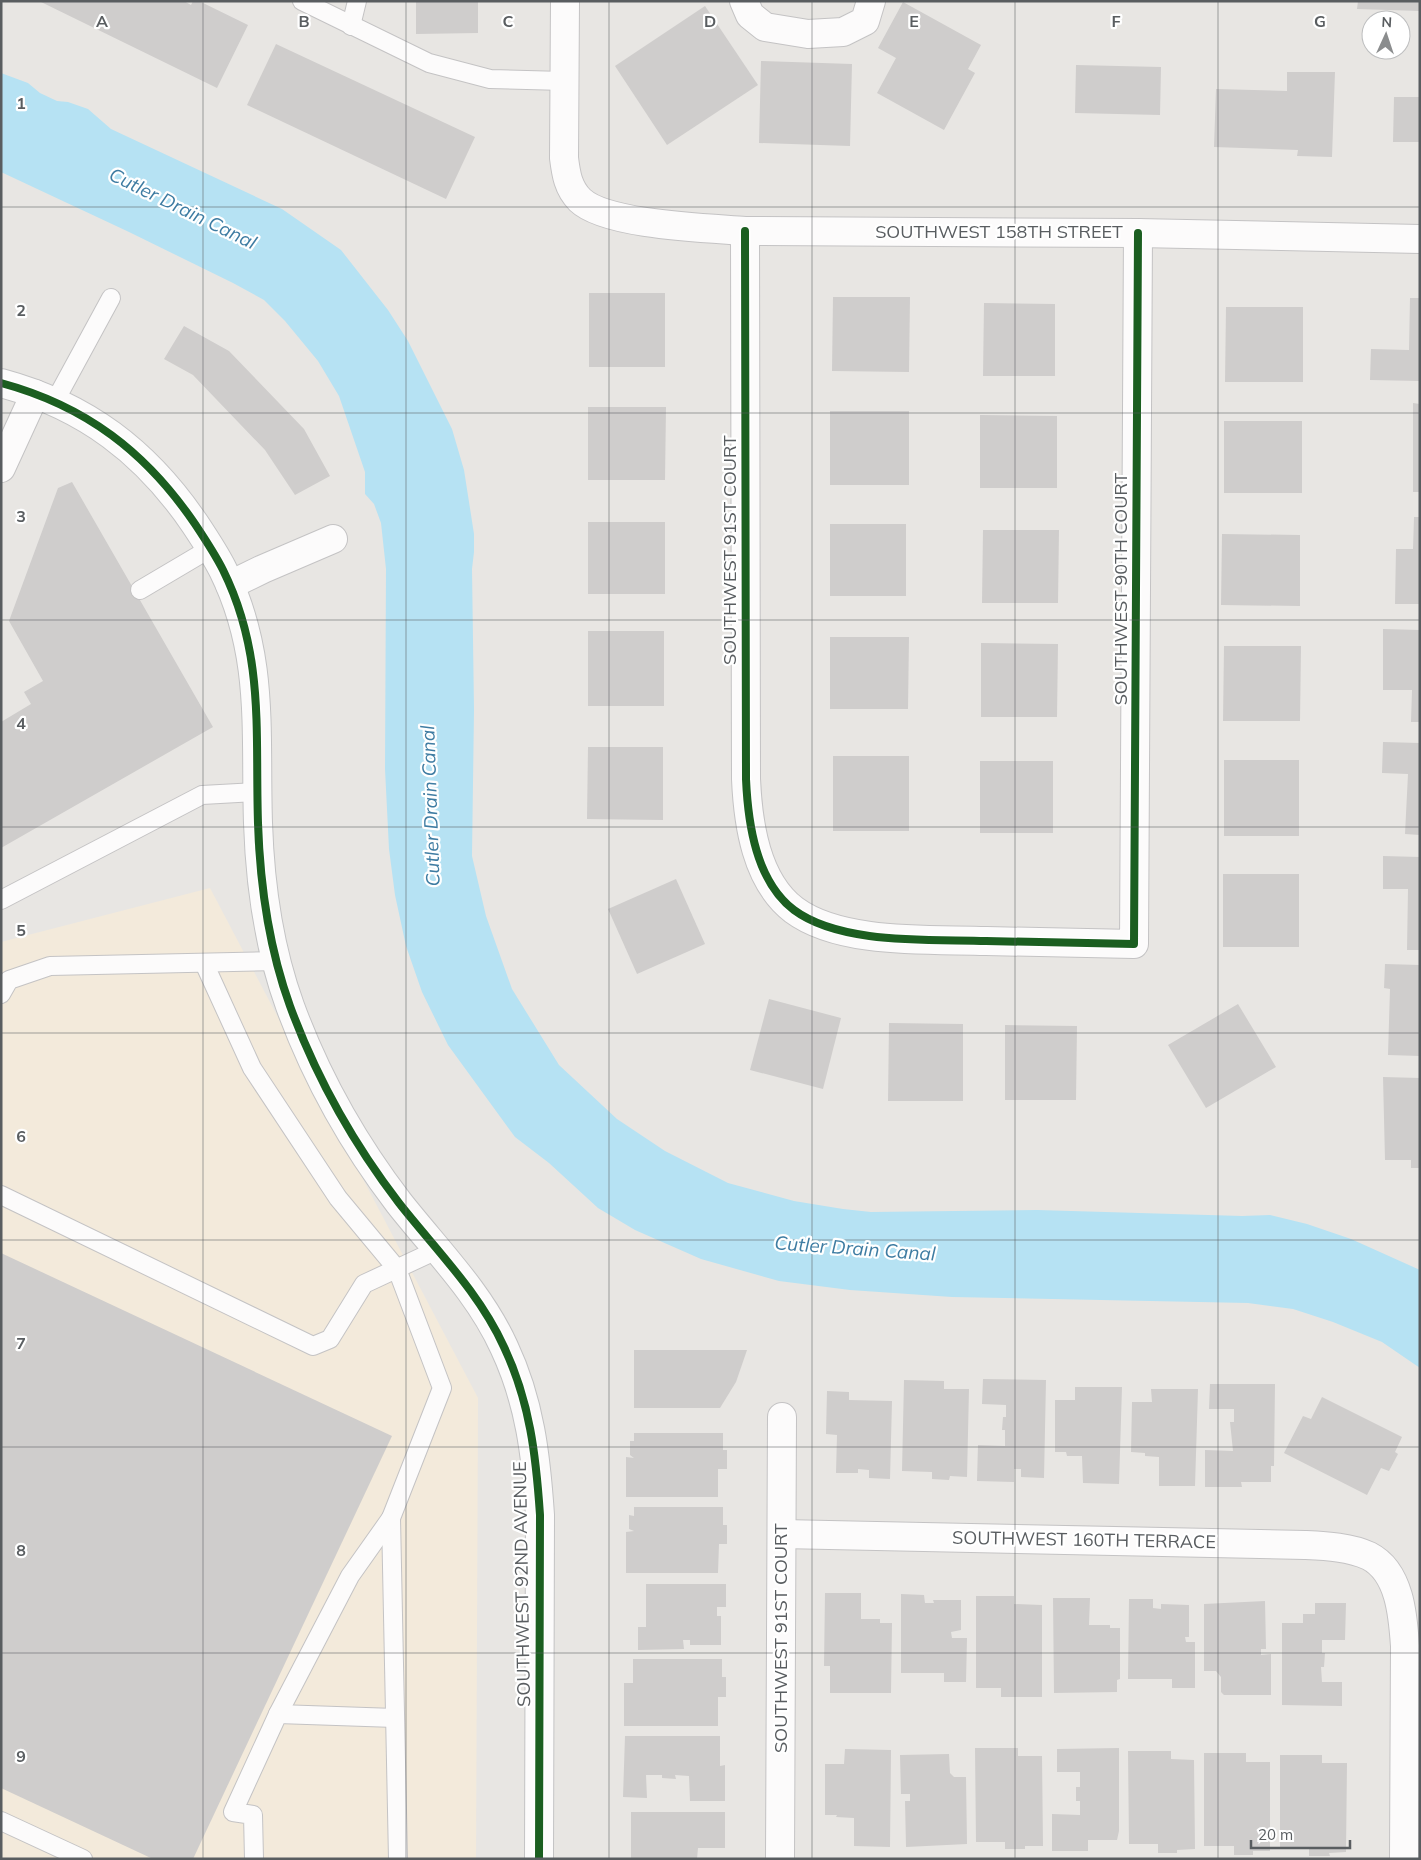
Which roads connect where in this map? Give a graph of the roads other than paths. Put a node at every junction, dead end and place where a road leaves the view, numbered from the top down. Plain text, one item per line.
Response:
1 (302, 1) edge
2 (357, 1) edge
3 (565, 1) edge
4 (744, 1) edge
5 (871, 1) edge
6 (351, 26) junction
7 (564, 82) junction
8 (745, 231) junction
9 (1138, 233) junction
10 (1420, 239) edge
11 (111, 298) dead end
12 (1, 383) edge
13 (45, 398) junction
14 (1, 468) edge
15 (333, 539) dead end
16 (211, 548) junction
17 (230, 585) junction
18 (140, 590) dead end
19 (258, 792) junction
20 (1, 900) edge
21 (1134, 944) joint
22 (277, 961) junction
23 (204, 963) junction
24 (1, 994) edge
25 (1, 1195) edge
26 (439, 1249) junction
27 (397, 1268) junction
28 (782, 1417) dead end
29 (391, 1518) junction
30 (782, 1534) junction
31 (278, 1714) junction
32 (395, 1718) junction
33 (1, 1821) edge
34 (83, 1859) edge
35 (254, 1859) edge
36 (398, 1859) edge
37 (539, 1859) edge
38 (780, 1859) edge
39 (1404, 1859) edge

1 - 6 lane
2 - 6 lane
3 - 7 street
4 - 5 street
6 - 7 lane
7 - 8 street, SOUTHWEST 158TH STREET
8 - 9 street, SOUTHWEST 158TH STREET
8 - 21 street, SOUTHWEST 91ST COURT
9 - 10 street, SOUTHWEST 158TH STREET
9 - 21 street, SOUTHWEST 90TH COURT
11 - 13 lane
12 - 13 street, SOUTHWEST 92ND AVENUE
13 - 14 street
13 - 16 street, SOUTHWEST 92ND AVENUE
15 - 17 street
16 - 17 street, SOUTHWEST 92ND AVENUE
16 - 18 lane
17 - 19 street, SOUTHWEST 92ND AVENUE
19 - 20 lane
19 - 22 street, SOUTHWEST 92ND AVENUE
22 - 23 lane
22 - 26 street, SOUTHWEST 92ND AVENUE
23 - 24 lane
23 - 27 lane
25 - 27 lane
26 - 27 lane
26 - 37 street, SOUTHWEST 92ND AVENUE
27 - 29 lane
28 - 30 street, SOUTHWEST 91ST COURT
29 - 31 lane
29 - 32 lane
30 - 38 street, SOUTHWEST 91ST COURT
30 - 39 street, SOUTHWEST 160TH TERRACE
31 - 32 lane
31 - 35 lane
32 - 36 lane
33 - 34 lane

